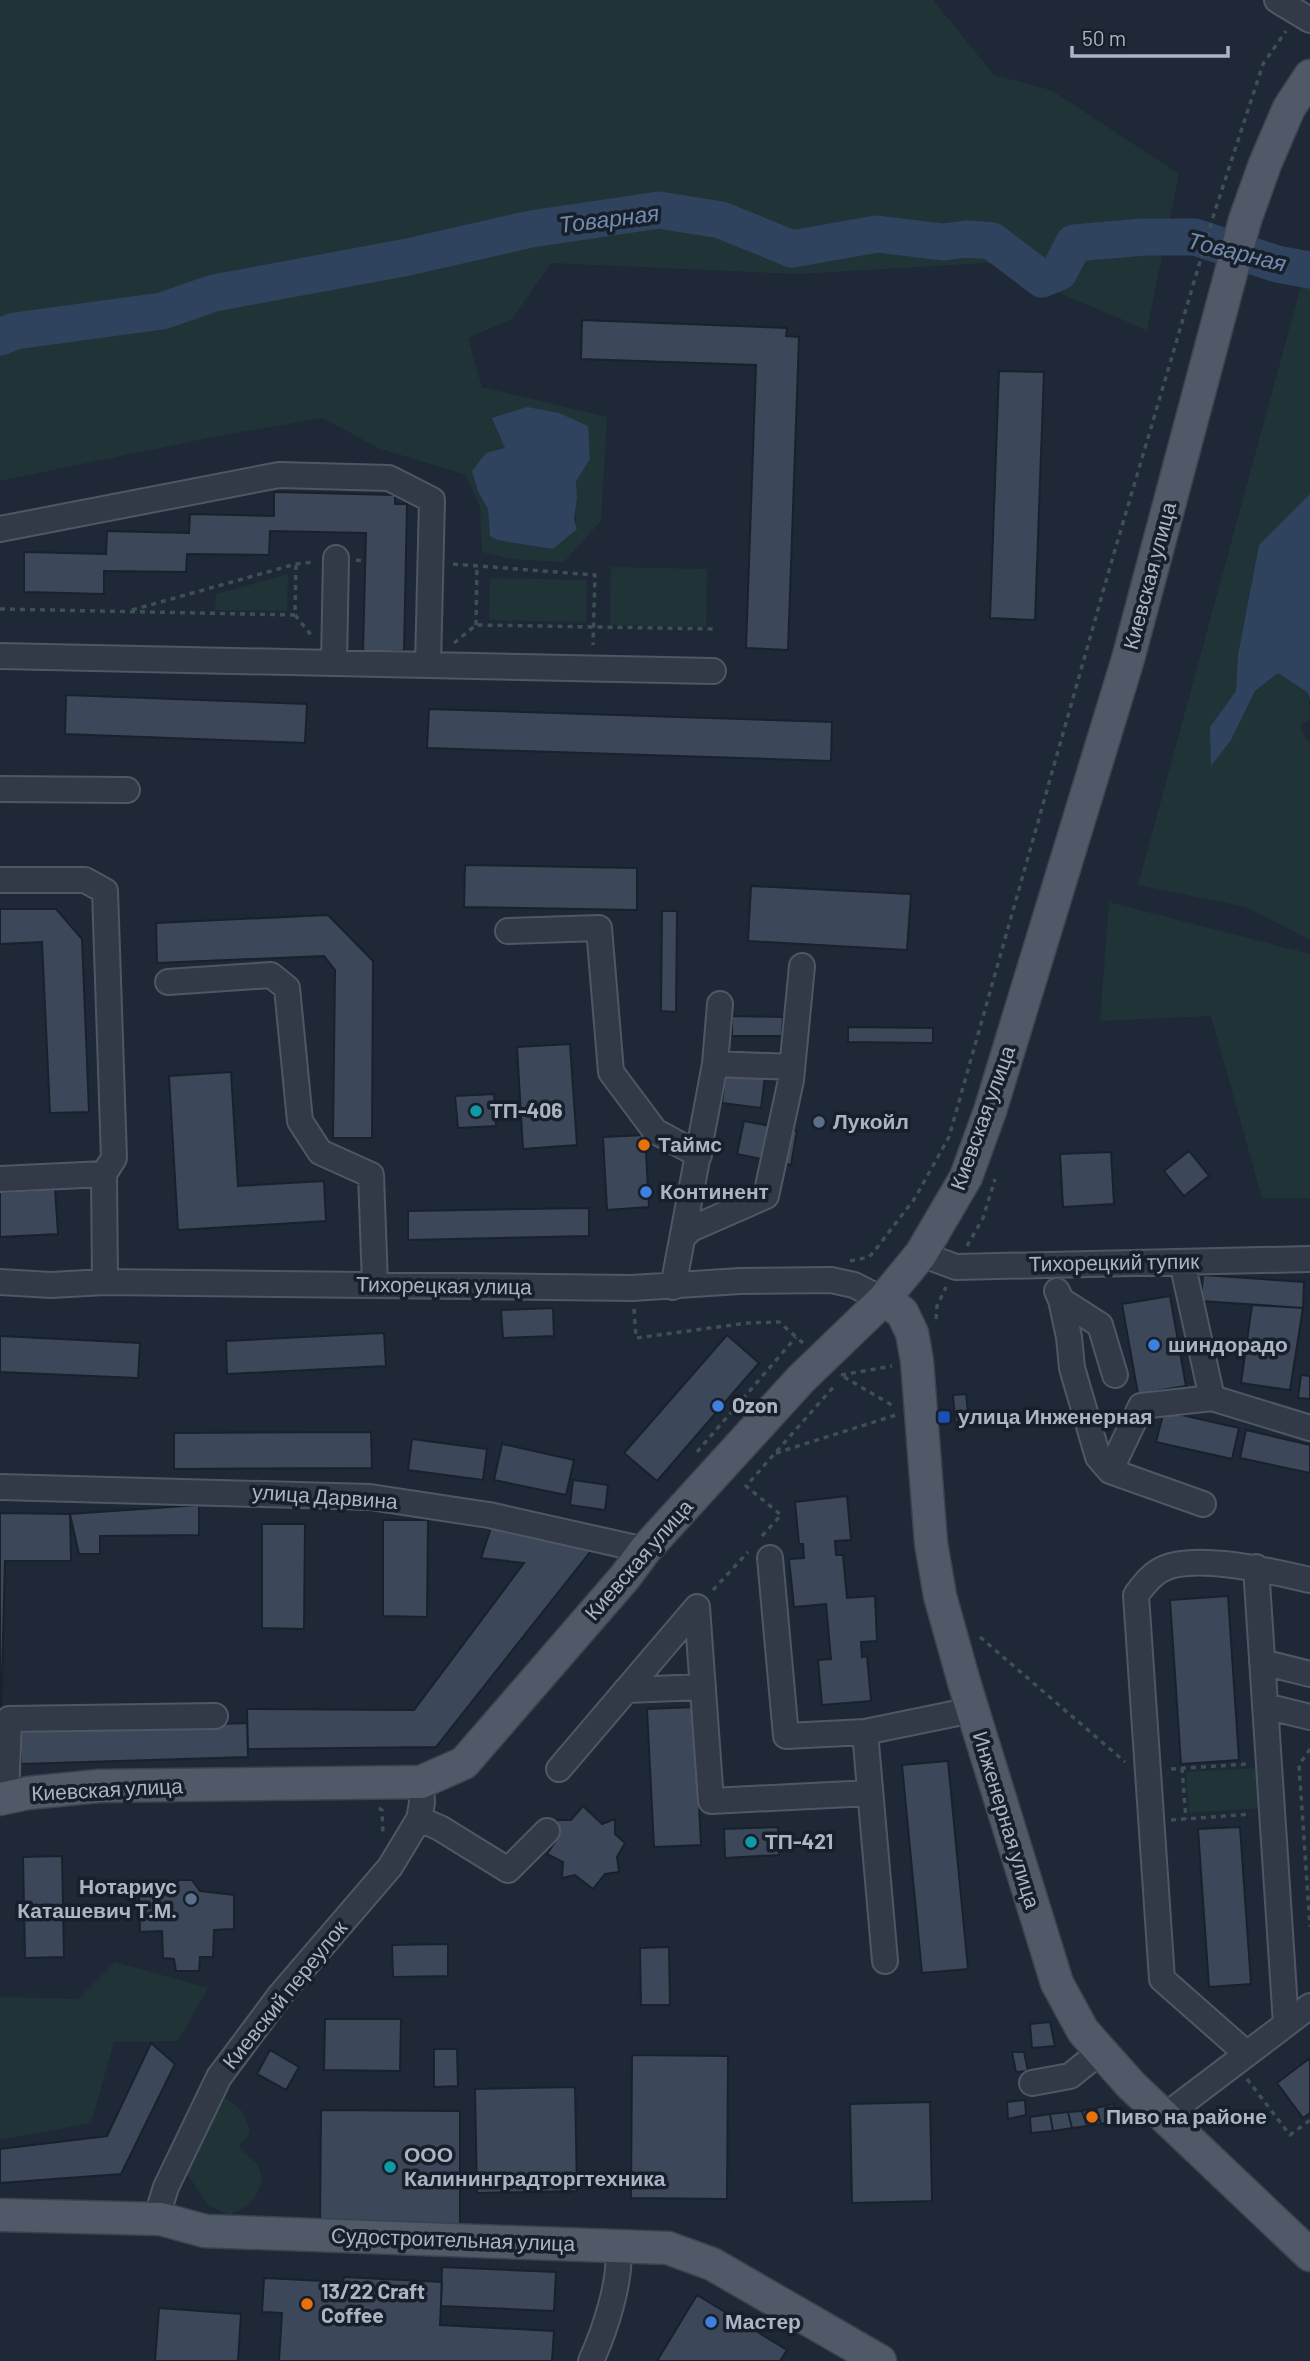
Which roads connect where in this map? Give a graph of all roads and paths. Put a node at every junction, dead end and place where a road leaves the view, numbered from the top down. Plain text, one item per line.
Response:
1 (1295, 11) edge
2 (1310, 76) edge
3 (0, 529) edge
4 (336, 558) junction
5 (365, 561) dead end
6 (296, 565) junction
7 (0, 609) edge
8 (126, 612) junction
9 (594, 627) junction
10 (715, 629) dead end
11 (0, 656) edge
12 (334, 663) junction
13 (428, 665) junction
14 (593, 668) junction
15 (713, 671) dead end
16 (0, 789) edge
17 (127, 790) dead end
18 (0, 880) edge
19 (508, 931) dead end
20 (802, 966) dead end
21 (168, 982) dead end
22 (720, 1003) dead end
23 (715, 1063) junction
24 (792, 1068) junction
25 (699, 1155) junction
26 (999, 1167) dead end
27 (104, 1174) junction
28 (0, 1179) edge
29 (684, 1236) junction
30 (921, 1254) junction
31 (1310, 1258) edge
32 (1182, 1262) junction
33 (839, 1263) dead end
34 (1046, 1265) junction
35 (956, 1267) junction
36 (0, 1282) edge
37 (105, 1282) junction
38 (375, 1284) junction
39 (673, 1287) junction
40 (632, 1288) junction
41 (883, 1300) junction
42 (1061, 1300) junction
43 (934, 1330) dead end
44 (796, 1337) junction
45 (901, 1364) dead end
46 (838, 1367) junction
47 (1115, 1375) dead end
48 (1212, 1398) junction
49 (1310, 1427) edge
50 (775, 1453) junction
51 (693, 1458) dead end
52 (1110, 1471) junction
53 (0, 1488) edge
54 (1203, 1504) dead end
55 (762, 1547) junction
56 (645, 1550) junction
57 (1256, 1567) junction
58 (1310, 1580) edge
59 (697, 1607) junction
60 (978, 1635) dead end
61 (1262, 1662) junction
62 (1310, 1674) edge
63 (703, 1687) junction
64 (626, 1690) junction
65 (1265, 1706) junction
66 (972, 1710) junction
67 (215, 1716) dead end
68 (1310, 1717) edge
69 (865, 1732) junction
70 (1310, 1749) edge
71 (1269, 1763) junction
72 (1148, 1766) junction
73 (1182, 1768) junction
74 (559, 1769) dead end
75 (421, 1782) junction
76 (870, 1793) junction
77 (3, 1798) edge
78 (372, 1805) dead end
79 (1302, 1811) junction
80 (1272, 1813) junction
81 (419, 1819) junction
82 (1186, 1819) junction
83 (1152, 1821) junction
84 (547, 1831) dead end
85 (1304, 1838) junction
86 (1310, 1839) edge
87 (390, 1867) junction
88 (1310, 1927) edge
89 (885, 1961) dead end
90 (1310, 2006) edge
91 (1286, 2024) junction
92 (1101, 2051) junction
93 (1241, 2058) junction
94 (1032, 2083) dead end
95 (1165, 2116) junction
96 (1310, 2120) edge
97 (0, 2215) edge
98 (160, 2219) junction
99 (618, 2246) junction
100 (1310, 2255) edge
101 (591, 2361) edge
102 (880, 2361) edge

1 - 33 path
2 - 30 main road, Киевская улица
3 - 13 street
4 - 5 path
4 - 6 path
4 - 12 street
6 - 8 path
6 - 8 path
7 - 8 path
9 - 9 path
9 - 10 path
9 - 14 path
11 - 12 street
12 - 13 street
13 - 14 street
14 - 15 street
16 - 17 street
18 - 27 street
19 - 25 street
20 - 24 street
21 - 38 street
22 - 23 street
23 - 24 street
23 - 25 street
24 - 29 street
25 - 29 street
26 - 35 path
27 - 28 street
27 - 37 street
29 - 39 street
30 - 35 street, Тихорецкий тупик
30 - 41 main road, Киевская улица
31 - 32 street, Тихорецкий тупик
32 - 34 street, Тихорецкий тупик
32 - 48 street
34 - 35 street, Тихорецкий тупик
34 - 42 street
35 - 43 path
36 - 37 street, Тихорецкая улица
37 - 38 street, Тихорецкая улица
38 - 40 street, Тихорецкая улица
39 - 40 street, Тихорецкая улица
39 - 41 street, Тихорецкая улица
40 - 44 path
41 - 46 main road, Киевская улица
41 - 66 main road, Инженерная улица
42 - 47 street
42 - 52 street
44 - 46 path
44 - 51 path
45 - 46 path
46 - 50 path
46 - 50 path
46 - 56 main road, Киевская улица
48 - 49 street
48 - 52 street
50 - 55 path
52 - 54 street
53 - 56 street, улица Дарвина
55 - 59 path
55 - 69 street
56 - 75 main road, Киевская улица
57 - 58 street
57 - 61 street
57 - 72 street
59 - 63 street
59 - 64 street
60 - 72 path
61 - 62 street
61 - 65 street
63 - 64 street
63 - 76 street
64 - 74 street
65 - 68 street
65 - 71 street
66 - 69 street
66 - 92 main road, Инженерная улица
67 - 77 street
69 - 76 street
70 - 79 path
71 - 73 path
71 - 80 street
72 - 73 path
72 - 83 street
73 - 82 path
75 - 77 main road, Киевская улица
75 - 81 street, Киевский переулок
76 - 89 street
78 - 87 path
79 - 80 path
79 - 85 path
80 - 82 path
80 - 91 street
81 - 84 street
81 - 87 street, Киевский переулок
82 - 83 path
83 - 93 street
85 - 86 path
85 - 88 path
87 - 98 street, Киевский переулок
90 - 91 street
91 - 93 street
92 - 94 street
92 - 95 main road, Инженерная улица
93 - 95 street
93 - 96 path
95 - 100 main road, Инженерная улица
97 - 98 main road, Судостроительная улица
98 - 99 main road, Судостроительная улица
99 - 101 street
99 - 102 main road, Судостроительная улица

